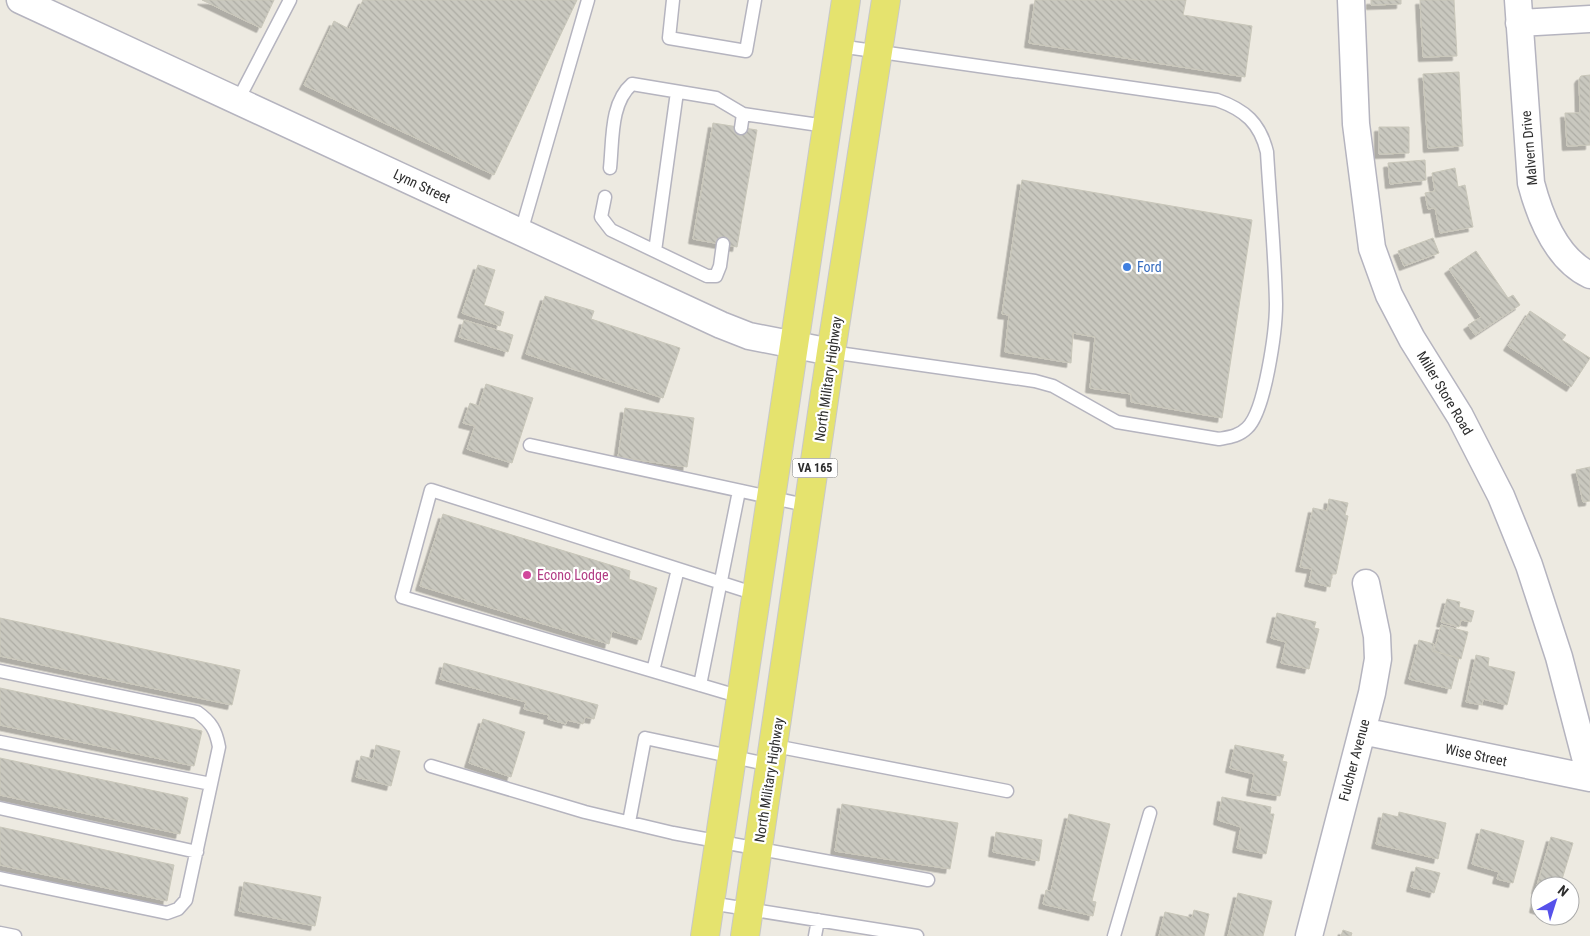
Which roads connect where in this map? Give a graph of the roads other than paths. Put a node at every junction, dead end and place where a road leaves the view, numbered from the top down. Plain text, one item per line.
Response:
1 (20, 0) edge
2 (290, 0) edge
3 (588, 0) edge
4 (673, 0) edge
5 (755, 0) edge
6 (846, 0) edge
7 (886, 0) edge
8 (1351, 0) edge
9 (1519, 11) edge
10 (1590, 18) edge
11 (839, 46) junction
12 (878, 52) junction
13 (677, 92) junction
14 (238, 100) junction
15 (743, 114) junction
16 (826, 126) junction
17 (741, 128) dead end
18 (610, 168) dead end
19 (605, 197) dead end
20 (522, 232) junction
21 (723, 244) dead end
22 (655, 251) junction
23 (1590, 276) edge
24 (792, 346) junction
25 (831, 352) junction
26 (530, 445) dead end
27 (739, 490) junction
28 (771, 497) junction
29 (810, 506) junction
30 (678, 569) junction
31 (1366, 582) dead end
32 (721, 583) junction
33 (756, 594) junction
34 (0, 671) edge
35 (653, 671) junction
36 (700, 685) junction
37 (741, 698) junction
38 (1362, 731) junction
39 (0, 742) edge
40 (773, 755) junction
41 (732, 756) junction
42 (431, 766) dead end
43 (1590, 777) edge
44 (211, 784) junction
45 (1007, 791) dead end
46 (0, 808) edge
47 (1150, 813) dead end
48 (629, 822) junction
49 (719, 842) junction
50 (758, 848) junction
51 (197, 852) junction
52 (0, 878) edge
53 (928, 880) dead end
54 (710, 902) junction
55 (749, 909) junction
56 (818, 920) junction
57 (0, 933) edge
58 (15, 936) edge
59 (704, 936) edge
60 (745, 936) edge
61 (815, 936) edge
62 (917, 936) edge
63 (1114, 936) edge
64 (1309, 936) edge

1 - 14 street, Lynn Street
2 - 14 lane
3 - 20 lane
4 - 5 lane
6 - 11 main road, VA 165
7 - 12 main road, North Military Highway / VA 165
8 - 43 street, Miller Store Road
9 - 10 street
9 - 23 street, Malvern Drive
11 - 12 lane
11 - 16 main road, VA 165
12 - 25 main road, North Military Highway / VA 165
12 - 25 lane
13 - 15 lane
13 - 18 lane
13 - 22 lane
14 - 20 street, Lynn Street
15 - 16 lane
15 - 17 lane
16 - 24 main road, VA 165
19 - 22 lane
20 - 24 street, Lynn Street
21 - 22 lane
24 - 25 street, Lynn Street
24 - 28 main road, VA 165
25 - 29 main road, North Military Highway / VA 165
26 - 27 lane
27 - 28 lane
27 - 32 lane
28 - 29 lane
28 - 33 main road, VA 165
29 - 40 main road, North Military Highway / VA 165
30 - 32 lane
30 - 35 lane
30 - 35 lane
31 - 38 street, Fulcher Avenue
32 - 33 lane
32 - 36 lane
33 - 37 main road, VA 165
34 - 44 lane
35 - 36 lane
36 - 37 lane
37 - 41 main road, VA 165
38 - 43 street, Wise Street
38 - 64 street, Fulcher Avenue
39 - 44 lane
40 - 41 lane
40 - 45 lane
40 - 50 main road, North Military Highway / VA 165
41 - 48 lane
41 - 49 main road, VA 165
42 - 48 lane
44 - 51 lane
46 - 51 lane
47 - 63 lane
48 - 49 lane
49 - 50 lane
49 - 54 main road, VA 165
50 - 53 lane
50 - 55 main road, North Military Highway / VA 165
51 - 52 lane
54 - 55 lane
54 - 59 main road, VA 165
55 - 56 lane
55 - 60 main road, North Military Highway / VA 165
56 - 61 lane
56 - 62 lane
57 - 58 lane

